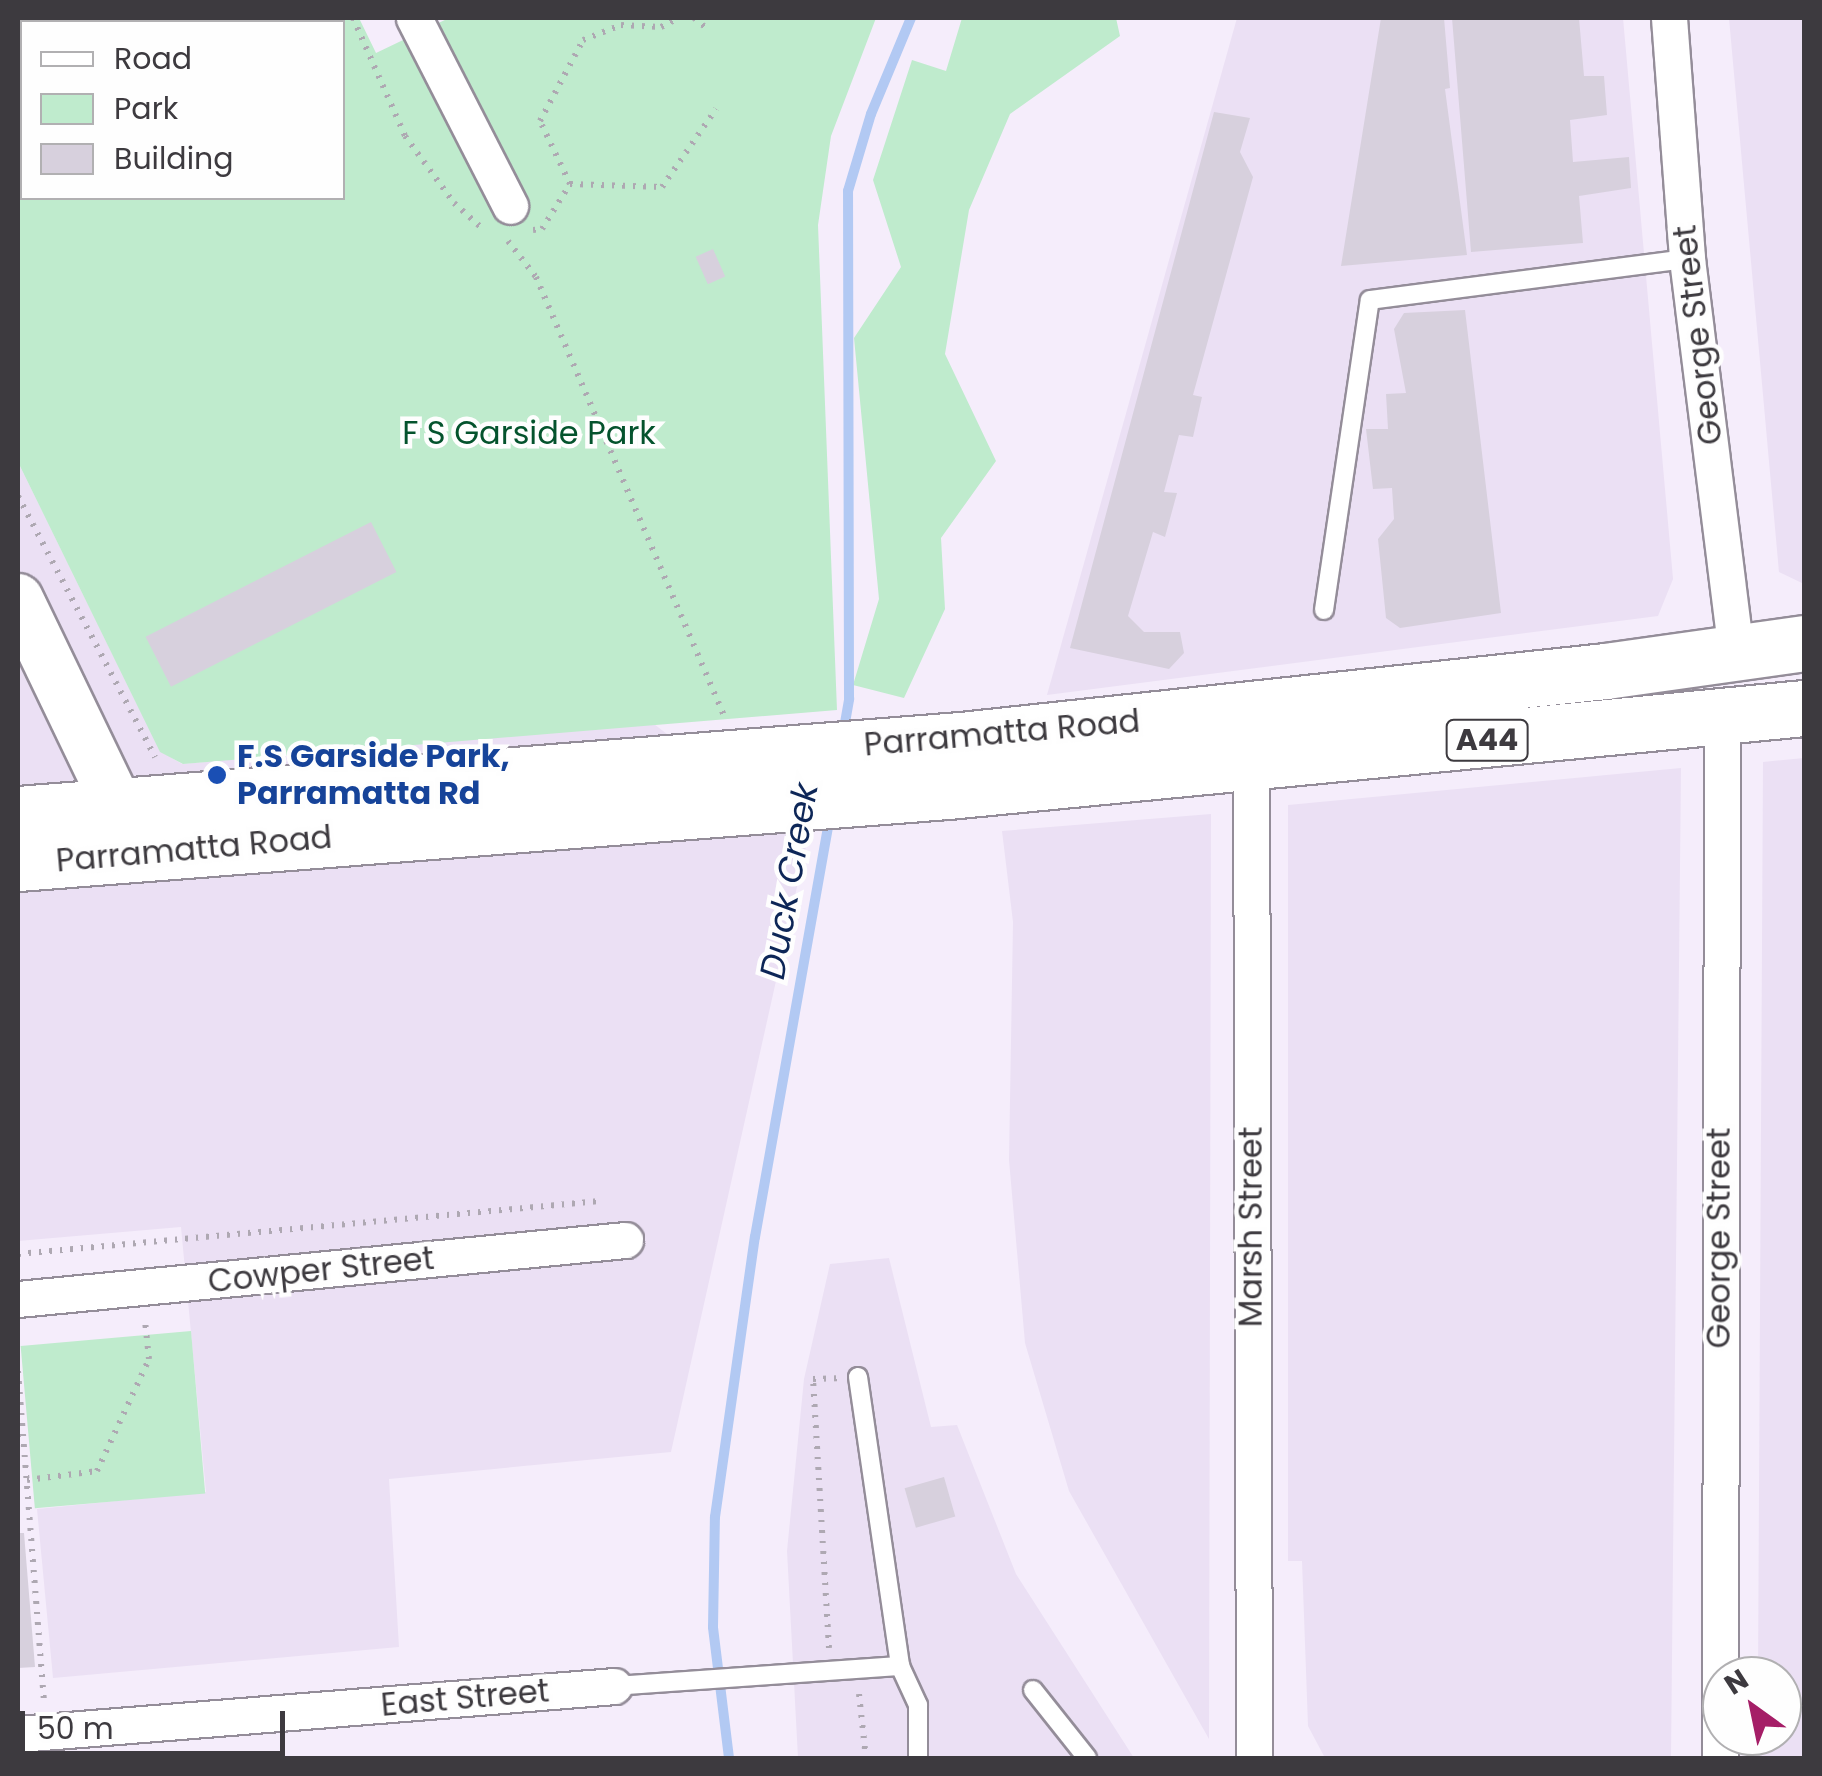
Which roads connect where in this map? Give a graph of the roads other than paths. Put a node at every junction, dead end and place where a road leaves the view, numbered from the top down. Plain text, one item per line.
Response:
1 (414, 18) edge
2 (1668, 18) edge
3 (506, 220) road end
4 (1687, 259) junction
5 (18, 598) edge
6 (1324, 610) dead end
7 (1804, 644) edge
8 (1736, 651) junction
9 (1804, 708) edge
10 (1722, 717) junction
11 (1251, 735) junction
12 (954, 765) junction
13 (116, 804) junction
14 (18, 814) edge
15 (140, 851) junction
16 (18, 864) edge
17 (625, 1240) dead end
18 (18, 1299) edge
19 (858, 1378) road end
20 (900, 1666) junction
21 (614, 1686) joint
22 (1032, 1690) dead end
23 (32, 1733) edge
24 (1253, 1751) edge
25 (918, 1758) edge
26 (1087, 1758) edge
27 (1720, 1758) edge

1 - 3 street
2 - 4 street, George Street
4 - 6 lane
4 - 8 street, George Street
5 - 13 street
7 - 8 highway, Parramatta Road / A44
8 - 11 highway, Parramatta Road / A44
9 - 10 highway, Parramatta Road / A44
10 - 11 highway, Parramatta Road / A44
10 - 27 street, George Street
11 - 12 highway, Parramatta Road / A44
11 - 24 street, Marsh Street
12 - 13 highway, Parramatta Road / A44
12 - 15 highway, Parramatta Road / A44
13 - 14 highway, Parramatta Road / A44
13 - 15 street
15 - 16 highway, Parramatta Road / A44
17 - 18 street, Cowper Street
19 - 20 lane
20 - 21 lane
20 - 25 lane
21 - 23 street, East Street
22 - 26 lane

